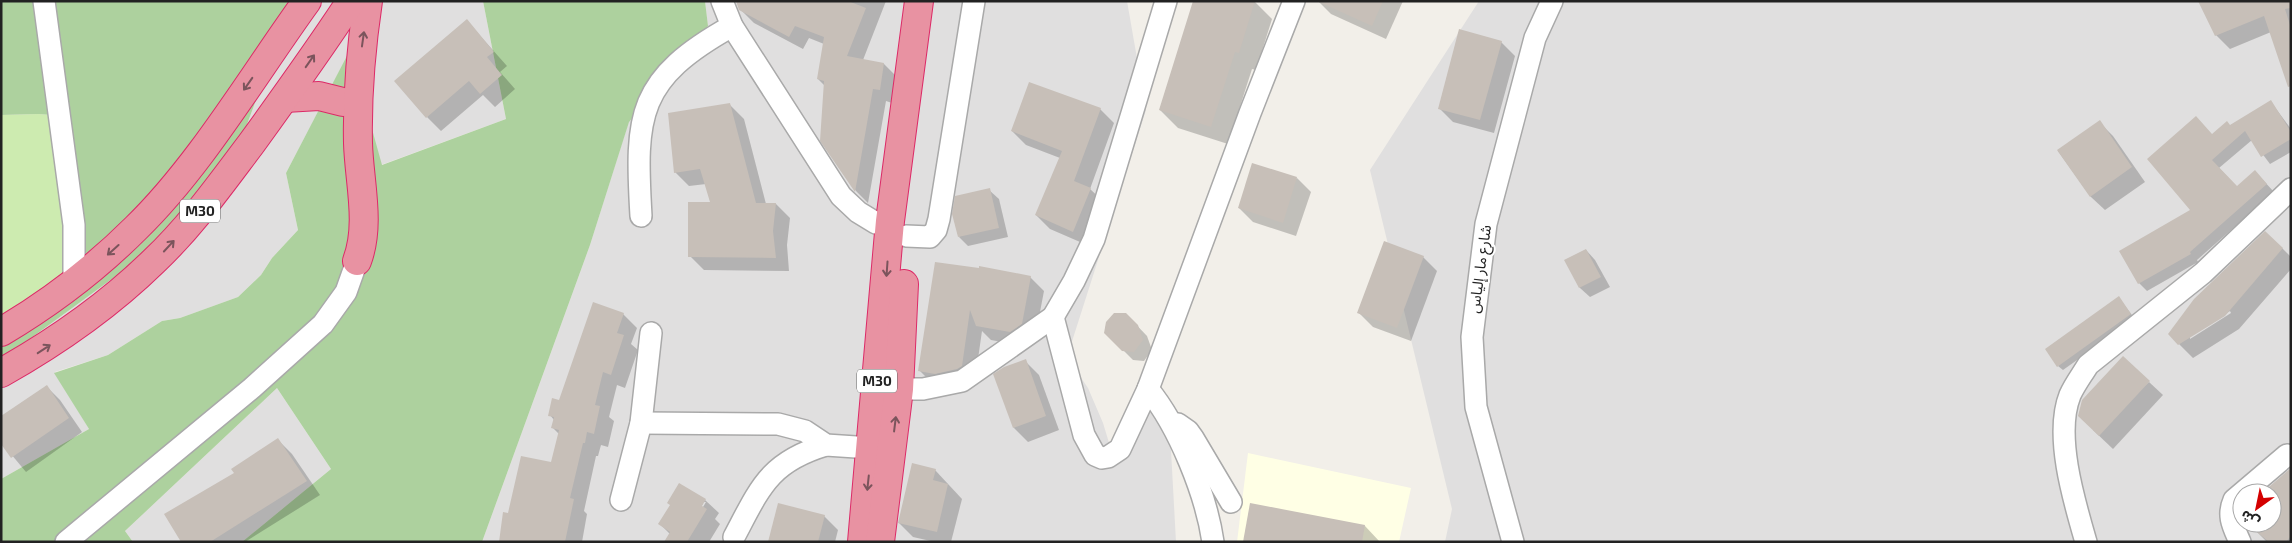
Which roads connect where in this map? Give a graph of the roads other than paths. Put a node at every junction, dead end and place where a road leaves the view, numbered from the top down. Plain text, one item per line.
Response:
1 (44, 1) edge
2 (307, 1) edge
3 (368, 1) edge
4 (722, 1) edge
5 (919, 1) edge
6 (933, 1) edge
7 (974, 1) edge
8 (1166, 1) edge
9 (1294, 1) edge
10 (1552, 1) edge
11 (344, 12) edge
12 (732, 26) junction
13 (285, 98) junction
14 (343, 102) junction
15 (2291, 189) edge
16 (641, 216) dead end
17 (898, 228) junction
18 (357, 261) junction
19 (74, 282) junction
20 (1053, 318) junction
21 (1, 332) edge
22 (651, 333) dead end
23 (1, 373) edge
24 (899, 389) junction
25 (1148, 389) junction
26 (1170, 421) junction
27 (641, 423) junction
28 (826, 445) junction
29 (871, 448) junction
30 (2287, 455) dead end
31 (622, 500) dead end
32 (1231, 502) dead end
33 (734, 537) dead end
34 (66, 542) edge
35 (862, 542) edge
36 (880, 542) edge
37 (1213, 542) edge
38 (1513, 542) edge
39 (2086, 542) edge
40 (2240, 542) edge

1 - 19 street
2 -> 19 highway, M30
18 -> 3 highway
4 - 12 street
5 - 17 highway, M30
6 - 17 highway, M30
7 - 17 street
8 - 20 street
9 - 25 street
10 - 38 street, شارع مار إلياس
13 -> 11 highway, M30
11 - 14 highway
12 - 16 street
12 - 17 street
13 - 14 highway
23 -> 13 highway, M30
14 - 18 highway
15 - 39 street
17 - 24 highway, M30
17 -> 29 highway, M30
18 - 34 street
19 - 21 highway, M30
20 - 24 street
20 - 25 street
22 - 27 street
36 -> 24 highway, M30
25 - 26 street
26 - 32 street
26 - 37 street
27 - 28 street
27 - 31 street
28 - 29 street
28 - 33 street
29 -> 35 highway, M30
30 - 40 street

